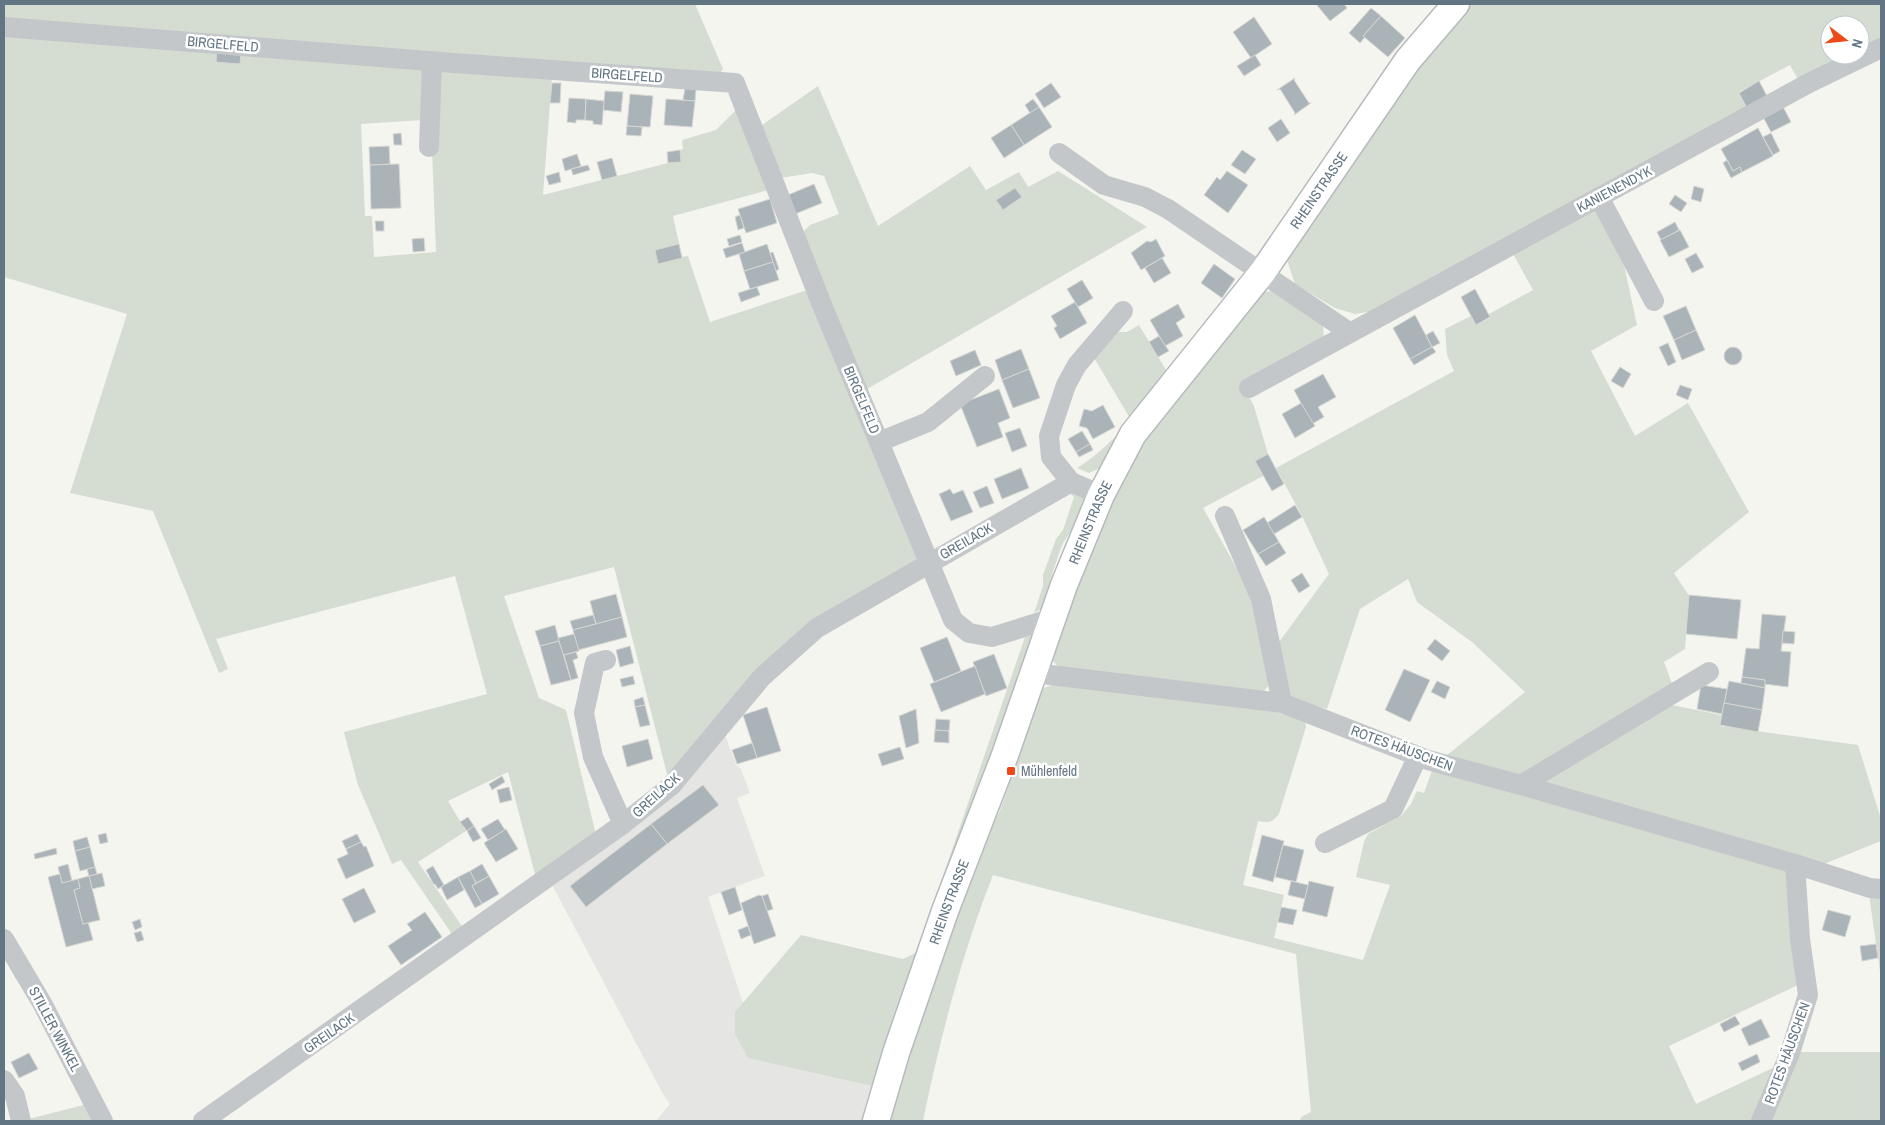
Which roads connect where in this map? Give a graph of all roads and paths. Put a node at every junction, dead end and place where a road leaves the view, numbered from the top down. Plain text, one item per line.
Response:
1 (1456, 4) edge
2 (4, 27) edge
3 (1881, 48) edge
4 (432, 62) junction
5 (429, 147) dead end
6 (1059, 154) dead end
7 (1598, 197) junction
8 (1262, 274) junction
9 (1654, 301) dead end
10 (1123, 311) dead end
11 (1349, 332) junction
12 (985, 376) dead end
13 (1249, 388) dead end
14 (879, 442) junction
15 (1071, 482) junction
16 (1101, 495) junction
17 (1225, 516) dead end
18 (929, 562) junction
19 (1053, 618) junction
20 (606, 660) dead end
21 (1709, 672) dead end
22 (1034, 673) junction
23 (1282, 703) junction
24 (1418, 756) junction
25 (1521, 785) junction
26 (623, 824) junction
27 (1325, 843) dead end
28 (1794, 864) junction
29 (1881, 889) edge
30 (4, 939) edge
31 (4, 1080) edge
32 (21, 1121) edge
33 (104, 1121) edge
34 (203, 1121) edge
35 (876, 1121) edge
36 (1761, 1121) edge

1 - 8 main road, RHEINSTRASSE
2 - 4 street, BIRGELFELD
3 - 7 street, KANIENENDYK
4 - 5 street
4 - 14 street, BIRGELFELD
6 - 8 street
7 - 9 street
7 - 11 street, KANIENENDYK
8 - 11 street
8 - 16 main road, RHEINSTRASSE
10 - 15 street
11 - 13 street, KANIENENDYK
12 - 14 street
14 - 18 street, BIRGELFELD
15 - 16 street
15 - 18 street, GREILACK
16 - 19 main road, RHEINSTRASSE
17 - 23 street
18 - 19 street, BIRGELFELD
18 - 26 street, GREILACK
19 - 22 main road, RHEINSTRASSE
20 - 26 street
21 - 25 street
22 - 23 street, ROTES HÄUSCHEN
22 - 35 main road, RHEINSTRASSE
23 - 24 street, ROTES HÄUSCHEN
24 - 25 street, ROTES HÄUSCHEN
24 - 27 street
25 - 28 street, ROTES HÄUSCHEN
26 - 34 street, GREILACK
28 - 29 street, ROTES HÄUSCHEN
28 - 36 street, ROTES HÄUSCHEN
30 - 33 street, STILLER WINKEL
31 - 32 street

